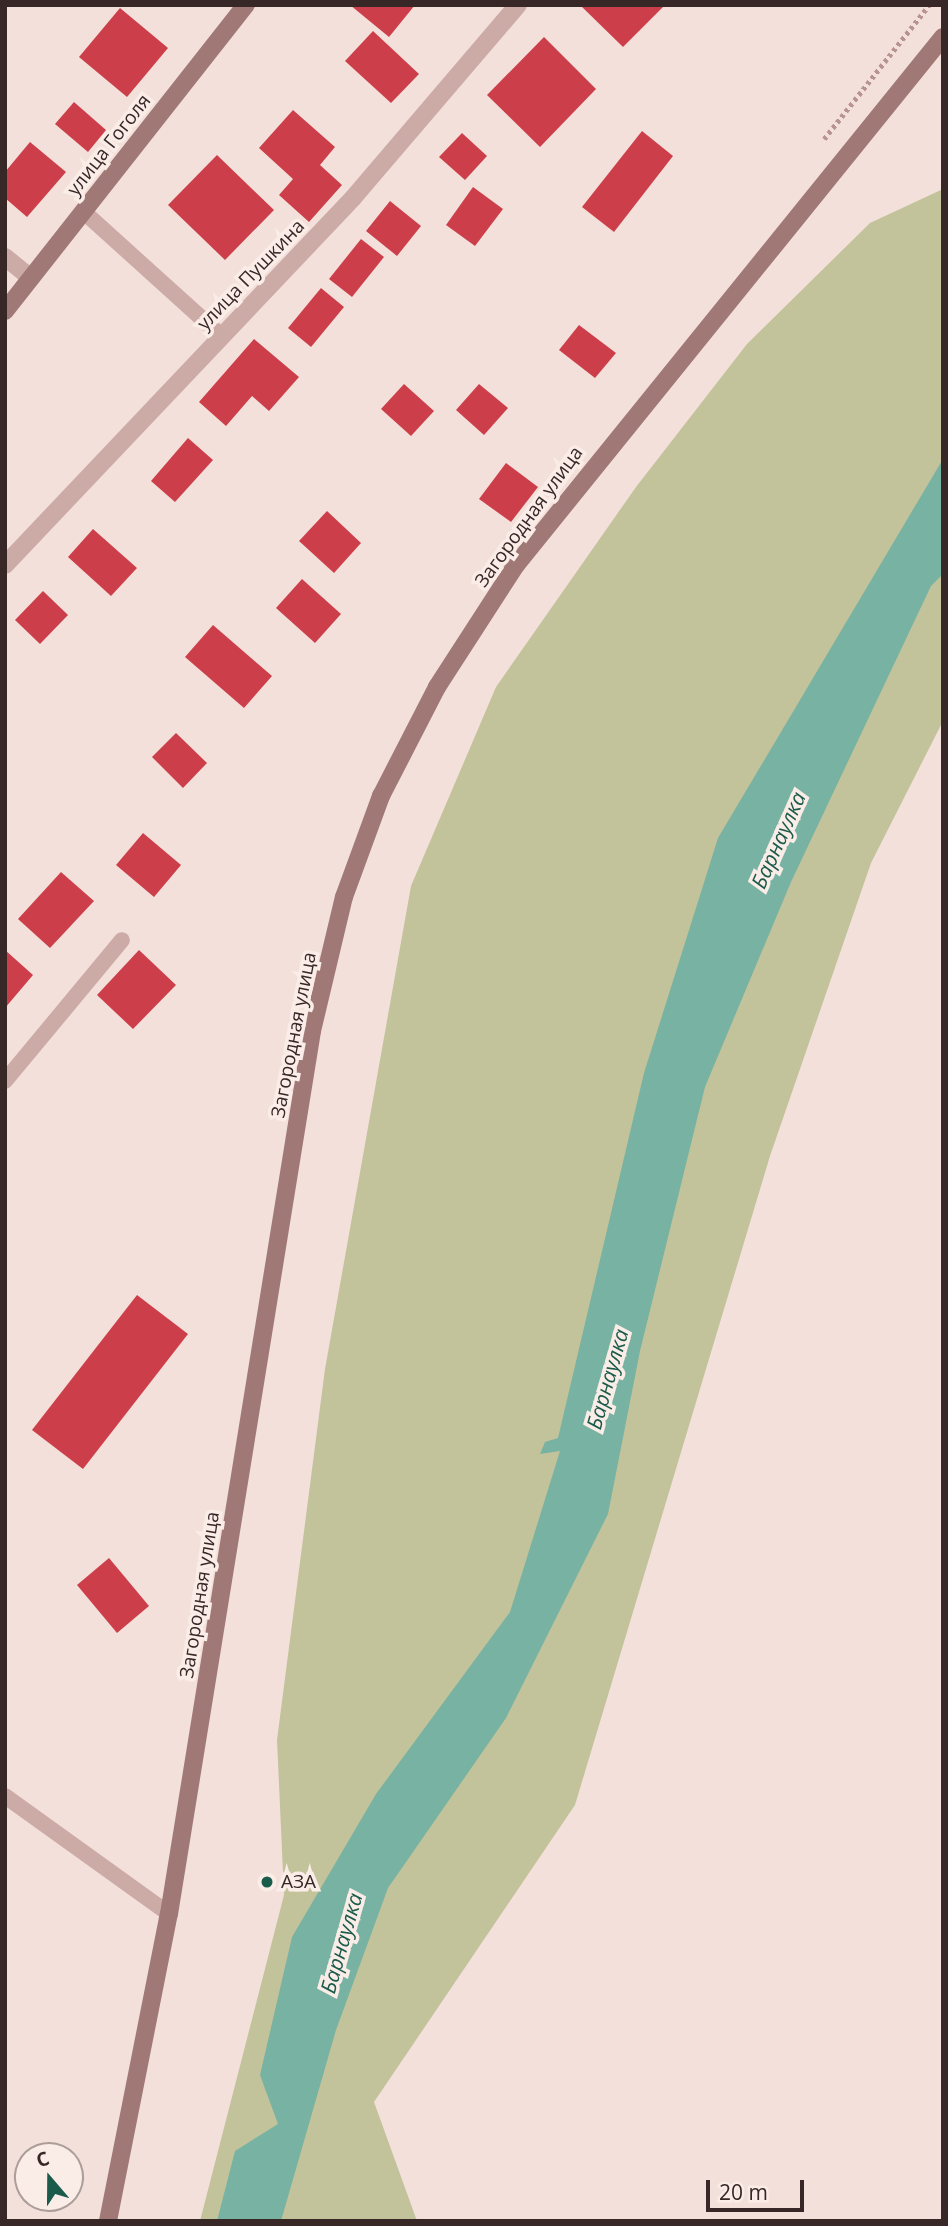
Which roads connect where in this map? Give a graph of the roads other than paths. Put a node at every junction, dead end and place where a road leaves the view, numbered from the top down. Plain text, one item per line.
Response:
1 (246, 5) edge
2 (519, 5) edge
3 (943, 37) edge
4 (84, 212) junction
5 (5, 257) edge
6 (31, 278) junction
7 (5, 311) edge
8 (221, 337) junction
9 (5, 565) edge
10 (122, 940) dead end
11 (5, 1081) edge
12 (5, 1797) edge
13 (169, 1914) junction
14 (108, 2221) edge

1 - 4 main road, улица Гоголя
2 - 8 street, улица Пушкина
3 - 13 main road, Загородная улица
4 - 6 main road, улица Гоголя
4 - 8 lane
5 - 6 street
6 - 7 main road, улица Гоголя
8 - 9 street, улица Пушкина
10 - 11 lane
12 - 13 lane
13 - 14 main road, Загородная улица

